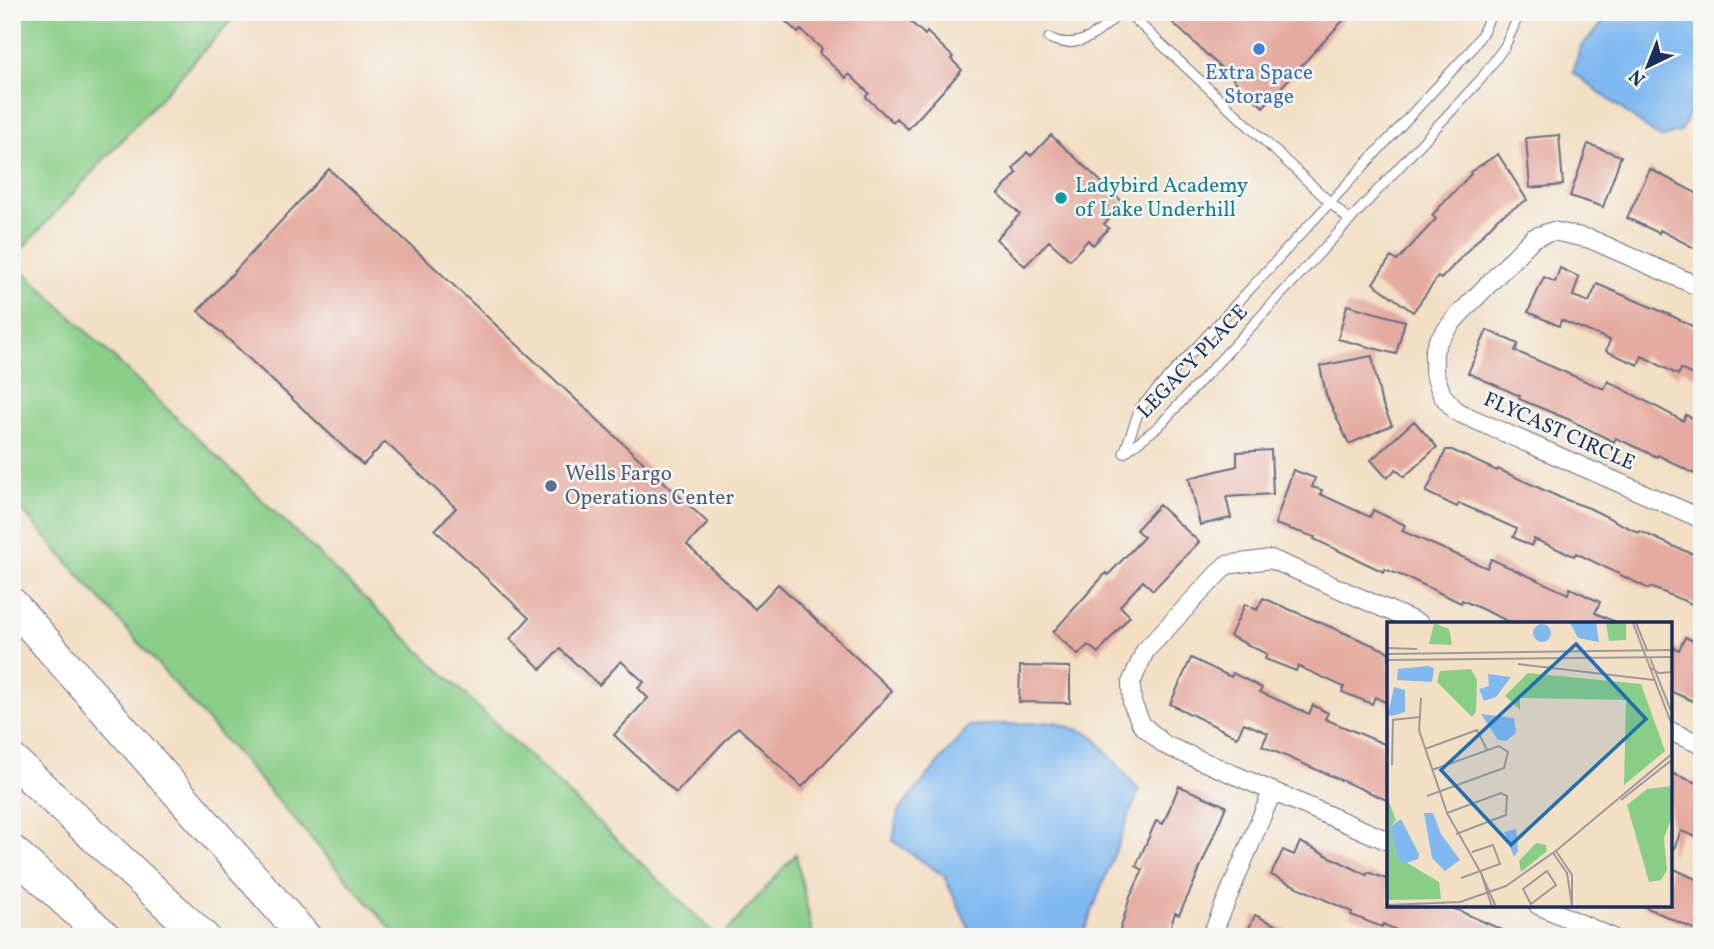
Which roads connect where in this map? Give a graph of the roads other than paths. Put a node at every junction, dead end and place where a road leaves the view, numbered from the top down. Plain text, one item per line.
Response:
1 (1121, 12) edge
2 (1126, 12) edge
3 (1492, 12) edge
4 (1520, 12) edge
5 (1049, 38) dead end
6 (1330, 202) junction
7 (1350, 221) junction
8 (1702, 288) edge
9 (1702, 519) edge
10 (12, 604) edge
11 (1415, 622) edge
12 (1672, 733) edge
13 (1702, 745) edge
14 (12, 760) edge
15 (1272, 792) junction
16 (1387, 841) edge
17 (12, 851) edge
18 (1543, 907) edge
19 (105, 937) edge
20 (203, 937) edge
21 (305, 937) edge
22 (1211, 937) edge
23 (1611, 937) edge

1 - 5 lane
2 - 6 lane
3 - 6 lane, LEGACY PLACE
4 - 7 lane, LEGACY PLACE
6 - 7 lane
6 - 7 lane, LEGACY PLACE
8 - 9 street, FLYCAST CIRCLE
10 - 21 highway
11 - 15 street
12 - 13 street
14 - 20 highway
15 - 16 street
15 - 22 street
17 - 19 highway
18 - 23 street

